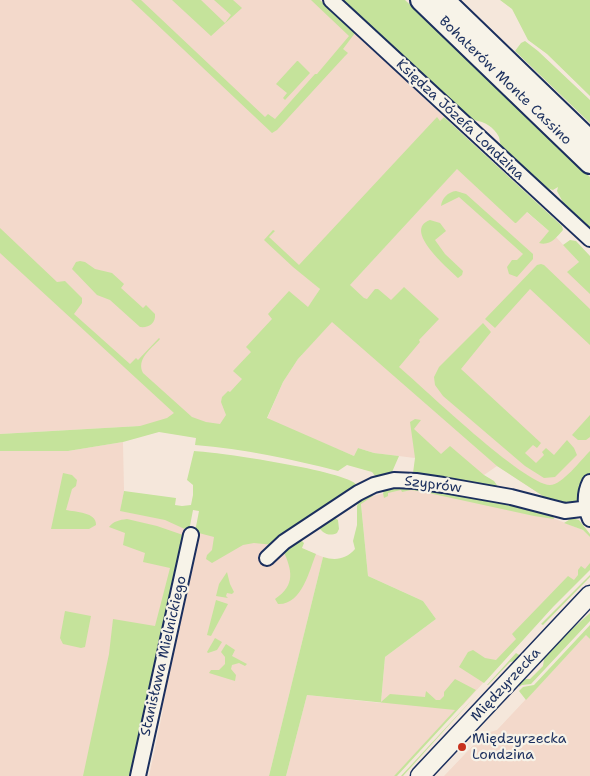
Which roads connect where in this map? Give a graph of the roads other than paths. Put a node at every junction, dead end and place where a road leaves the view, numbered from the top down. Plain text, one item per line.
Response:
1 (331, 0) edge
2 (421, 0) edge
3 (444, 0) edge
4 (590, 141) edge
5 (590, 163) edge
6 (590, 239) edge
7 (590, 482) edge
8 (589, 512) edge
9 (191, 535) dead end
10 (267, 558) dead end
11 (590, 596) edge
12 (590, 607) edge
13 (551, 638) junction
14 (138, 776) edge
15 (420, 776) edge

1 - 6 street, Księdza Józefa Londzina
2 - 5 highway, Bohaterów Monte Cassino
3 - 4 highway, Bohaterów Monte Cassino
7 - 8 street
8 - 10 street, Szyprów
9 - 14 street, Stanisława Mielnickiego
11 - 13 main road, Międzyrzecka
12 - 13 main road, Międzyrzecka
13 - 15 main road, Międzyrzecka

